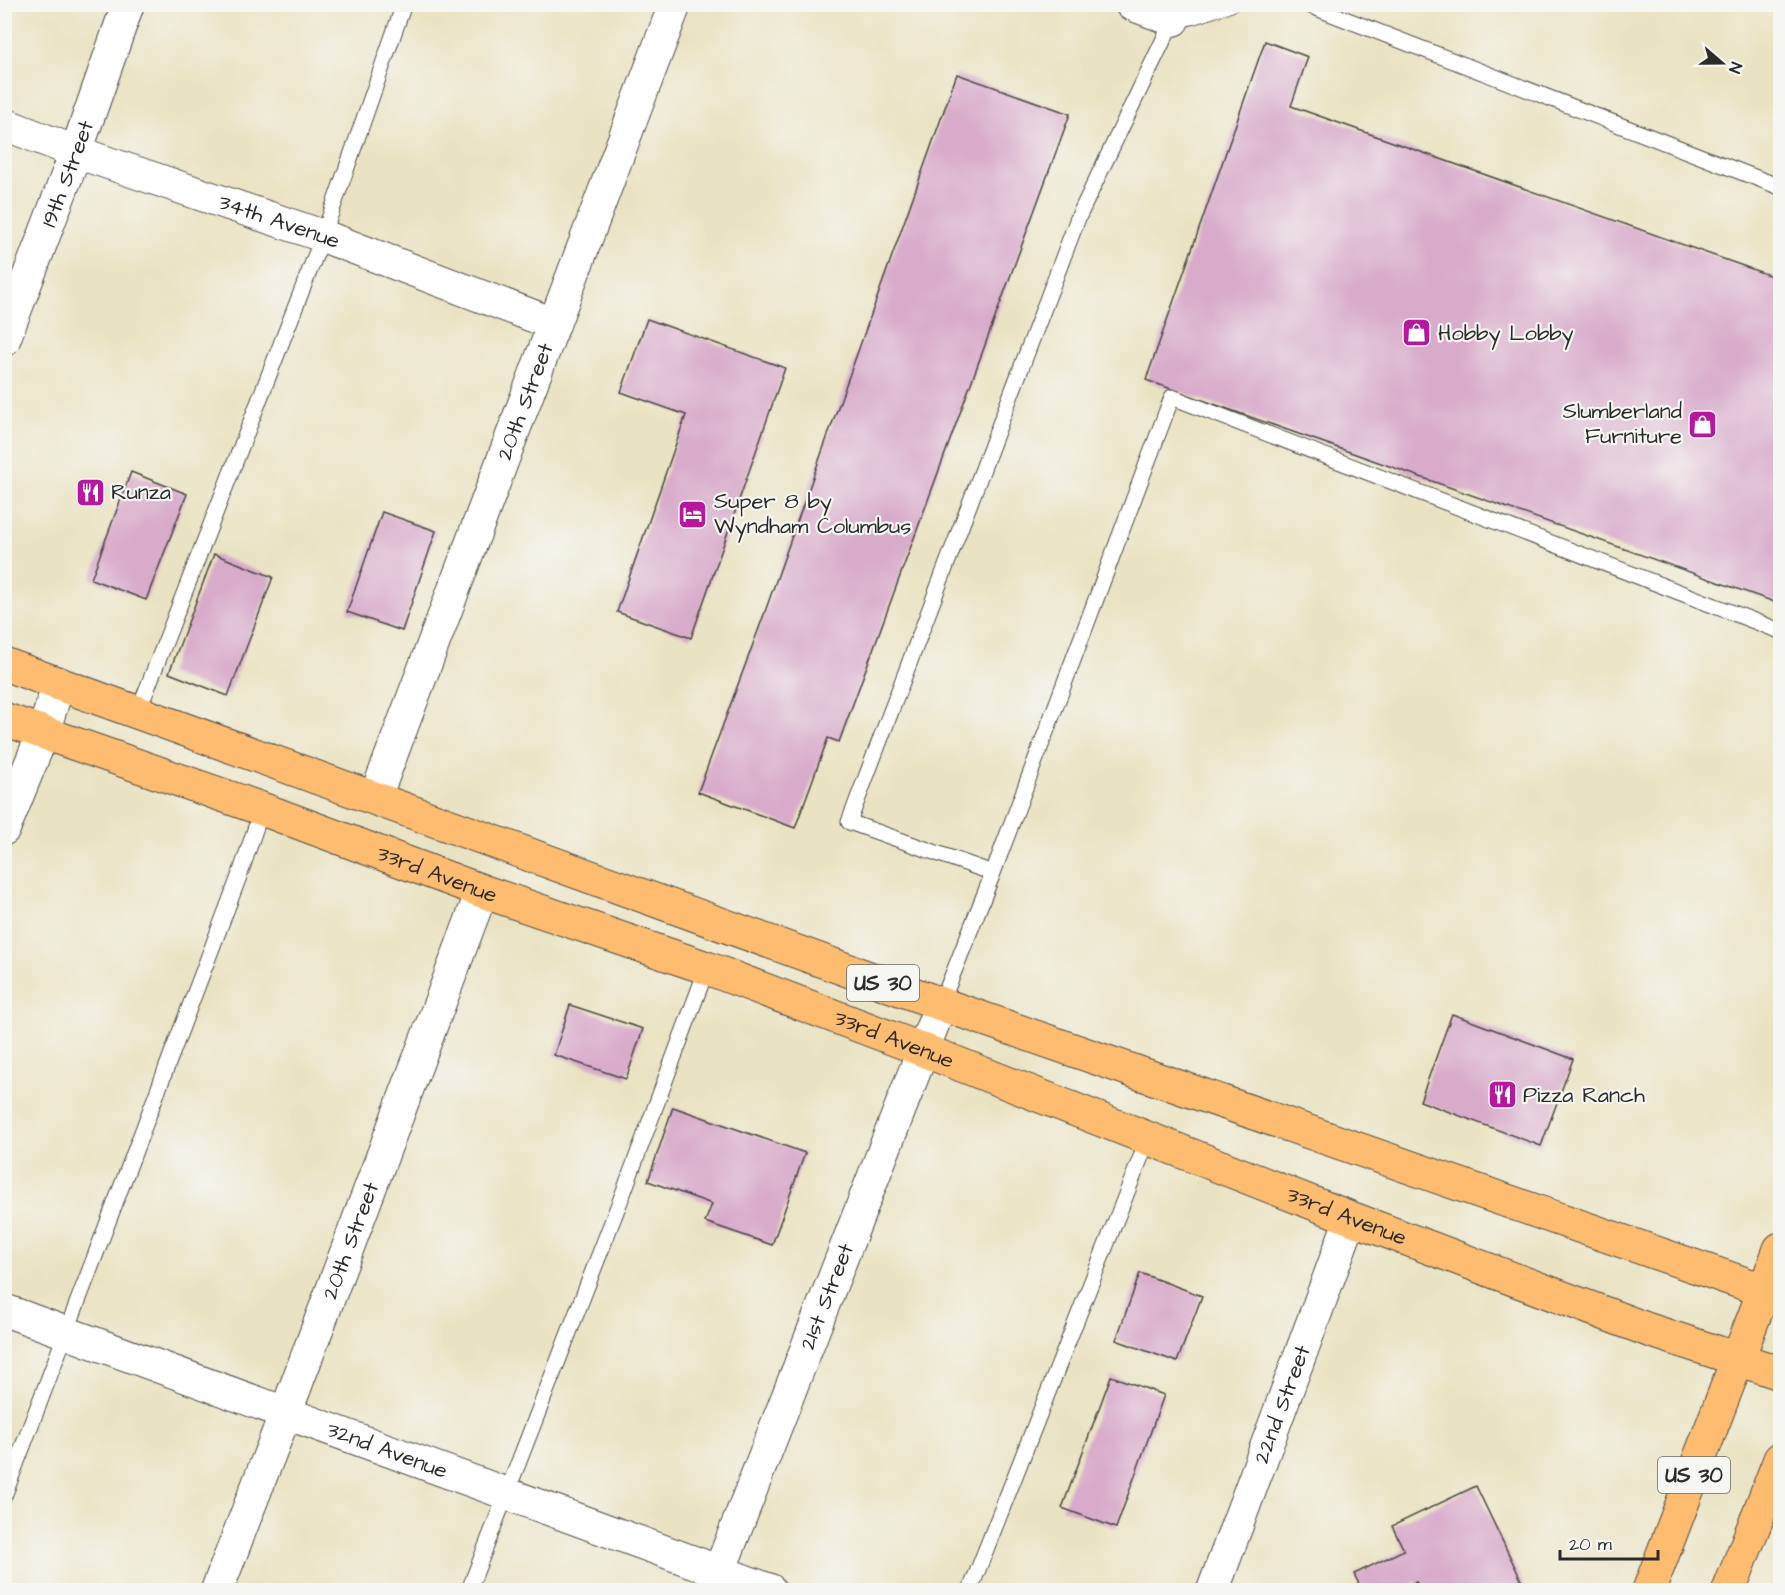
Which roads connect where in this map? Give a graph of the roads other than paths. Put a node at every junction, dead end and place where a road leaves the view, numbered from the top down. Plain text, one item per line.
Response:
1 (128, 4) edge
2 (404, 4) edge
3 (675, 4) edge
4 (1131, 4) edge
5 (1231, 4) edge
6 (1306, 4) edge
7 (1173, 20) junction
8 (4, 124) edge
9 (76, 152) junction
10 (1780, 187) edge
11 (323, 237) junction
12 (554, 324) junction
13 (4, 340) edge
14 (1780, 631) edge
15 (4, 664) edge
16 (59, 683) junction
17 (138, 712) junction
18 (4, 719) edge
19 (43, 733) junction
20 (375, 798) junction
21 (262, 809) junction
22 (4, 829) edge
23 (993, 873) junction
24 (482, 891) junction
25 (707, 968) junction
26 (941, 1004) junction
27 (923, 1050) junction
28 (1148, 1139) junction
29 (1351, 1218) junction
30 (1780, 1249) edge
31 (1773, 1294) edge
32 (4, 1310) edge
33 (67, 1333) junction
34 (1739, 1359) junction
35 (1780, 1373) edge
36 (286, 1412) junction
37 (1780, 1459) edge
38 (506, 1493) junction
39 (4, 1496) edge
40 (716, 1581) edge
41 (217, 1590) edge
42 (469, 1590) edge
43 (770, 1590) edge
44 (970, 1590) edge
45 (1213, 1590) edge
46 (1649, 1590) edge
47 (1729, 1590) edge

1 - 9 street, 19th Street
2 - 11 lane
3 - 12 street, 20th Street
4 - 7 street
5 - 7 lane
6 - 10 lane
7 - 23 lane
8 - 9 street, 34th Avenue
9 - 11 street, 34th Avenue
9 - 13 street, 19th Street
11 - 12 street, 34th Avenue
11 - 17 lane
12 - 20 street, 20th Street
14 - 23 lane
15 - 16 highway, US 30
16 - 17 highway, US 30
16 - 19 street
17 - 20 highway, US 30
18 - 19 highway, 33rd Avenue / US 30
19 - 21 highway, 33rd Avenue / US 30
19 - 22 street
20 - 26 highway, US 30
21 - 24 highway, 33rd Avenue / US 30
21 - 33 lane
23 - 26 lane
24 - 25 highway, 33rd Avenue / US 30
24 - 36 street, 20th Street
25 - 27 highway, 33rd Avenue / US 30
25 - 38 lane
26 - 27 street, 21st Street
26 - 31 highway, US 30
27 - 28 highway, 33rd Avenue / US 30
27 - 40 street, 21st Street
28 - 29 highway, 33rd Avenue / US 30
28 - 44 lane
29 - 34 highway, 33rd Avenue / US 30
29 - 45 street, 22nd Street
30 - 31 highway
31 - 34 highway
32 - 33 street, 32nd Avenue
33 - 36 street, 32nd Avenue
33 - 39 lane
34 - 35 highway, 33rd Avenue / US 30
34 - 46 highway, US 30
36 - 38 street, 32nd Avenue
36 - 41 street, 20th Street
37 - 47 highway
38 - 40 street, 32nd Avenue
38 - 42 lane
40 - 43 street, 32nd Avenue

